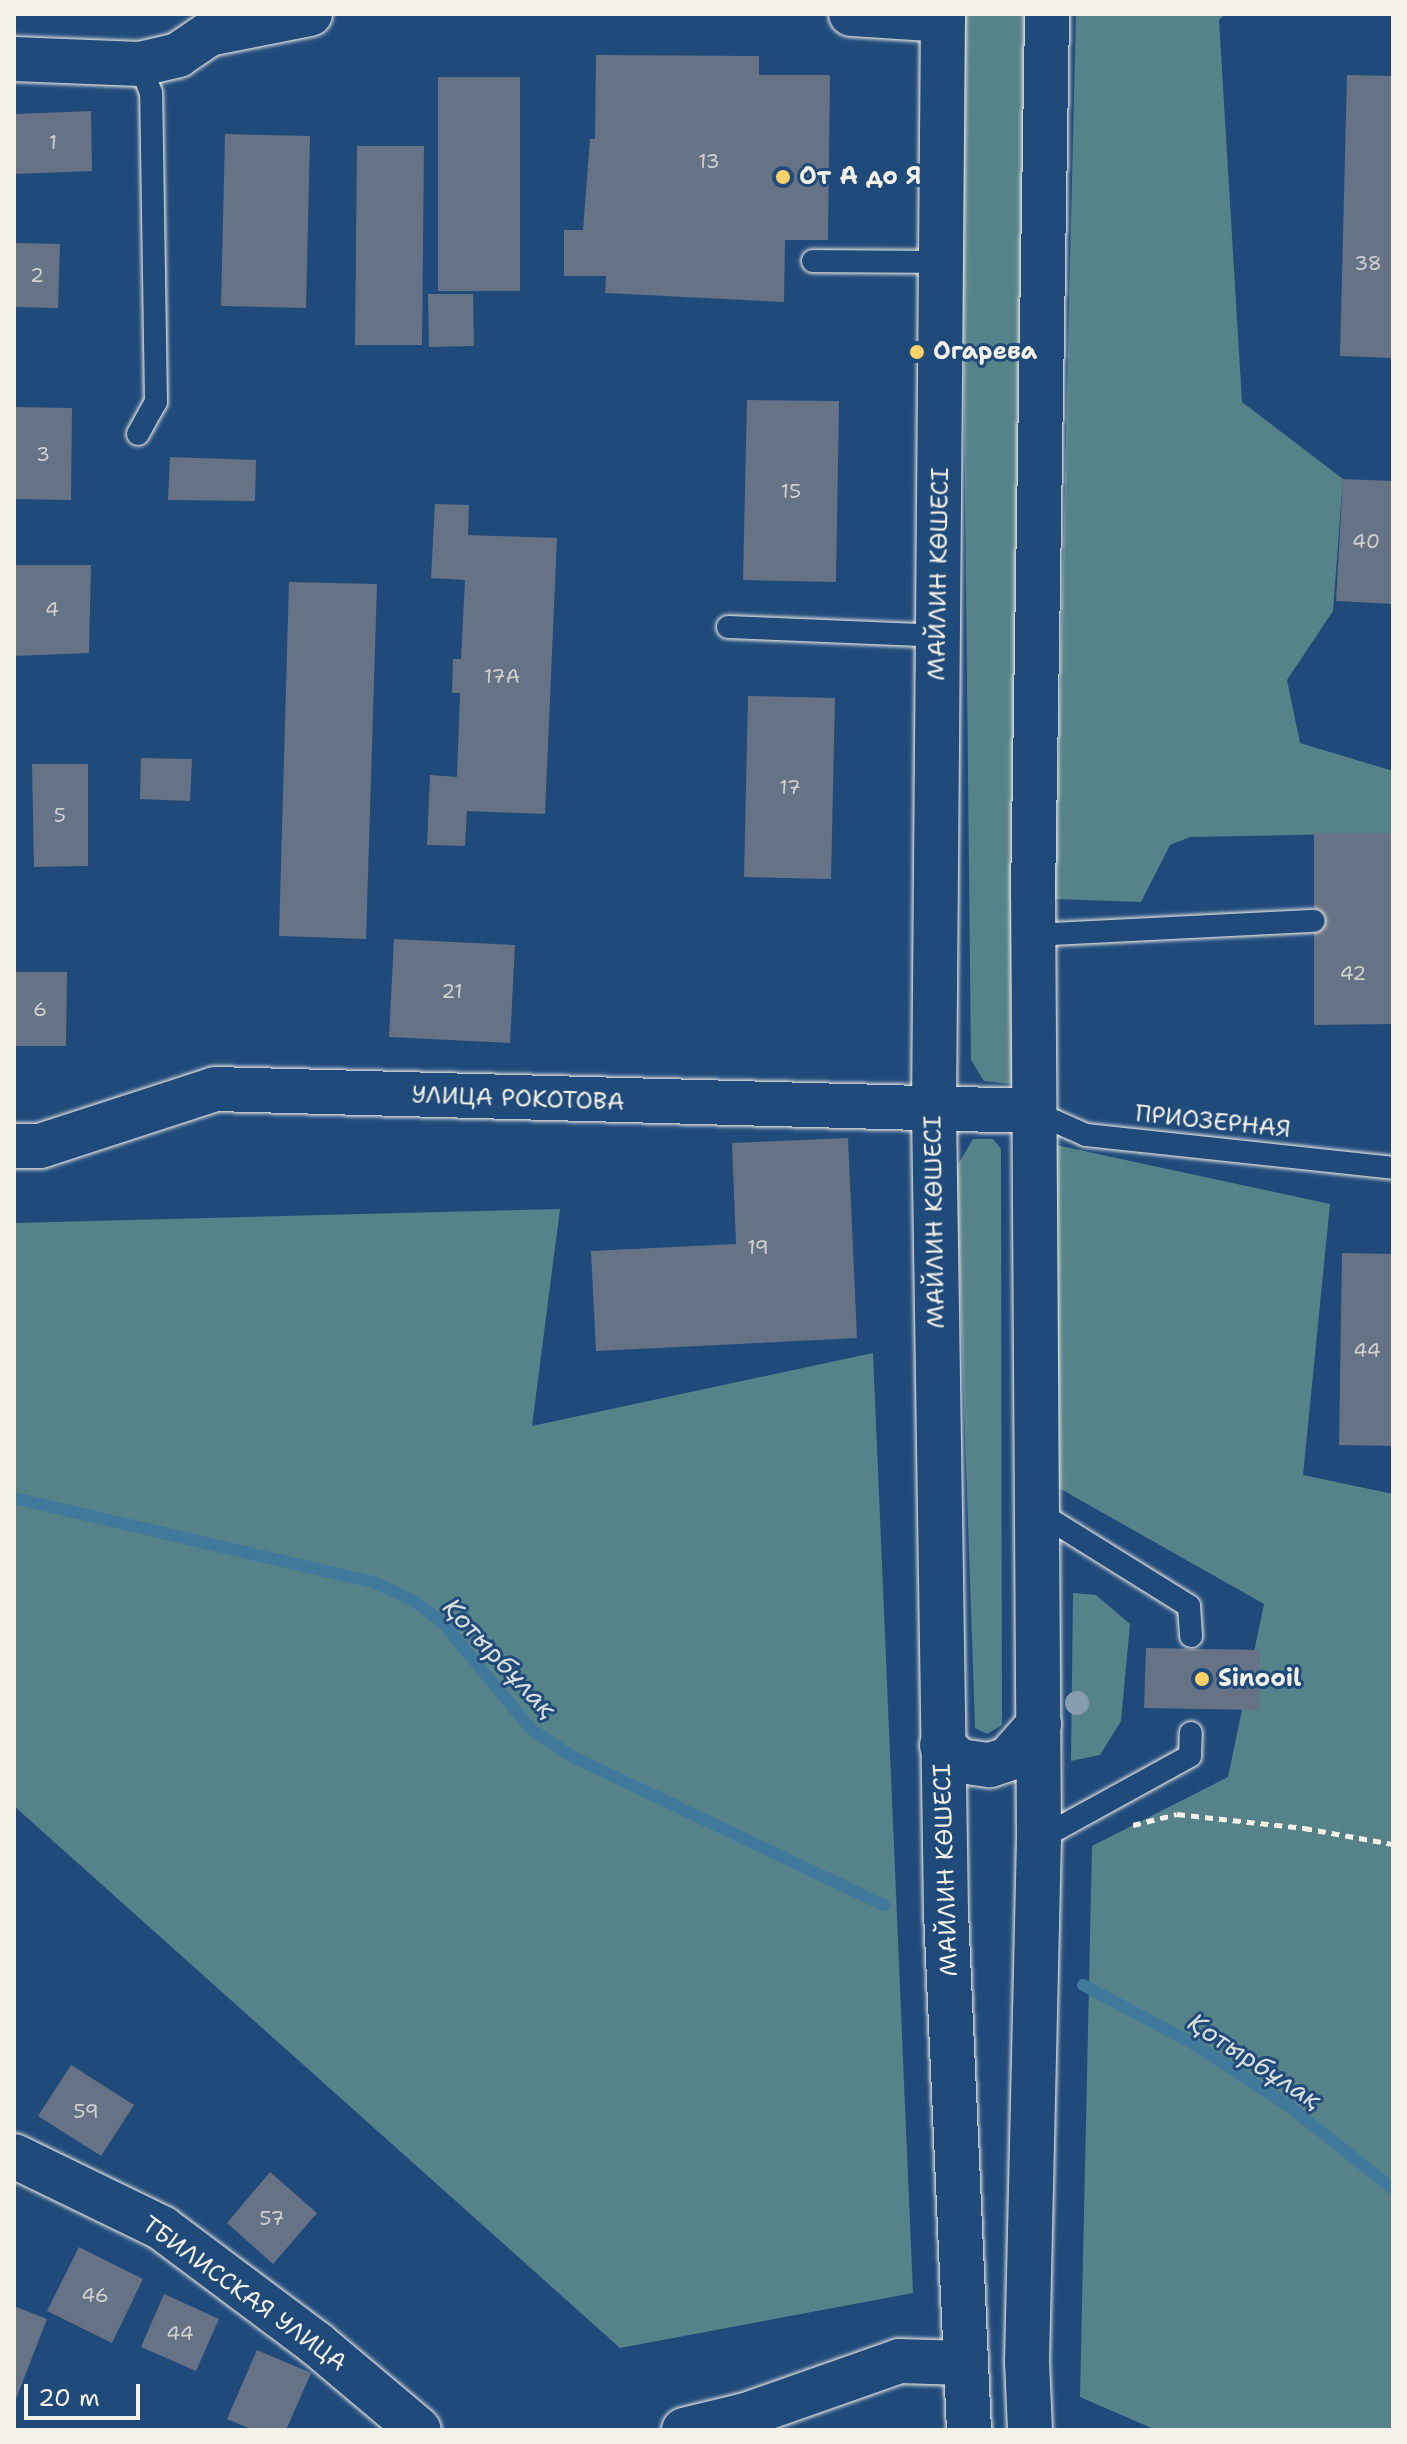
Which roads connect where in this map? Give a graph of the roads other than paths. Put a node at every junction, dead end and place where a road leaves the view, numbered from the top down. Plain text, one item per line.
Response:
1 (310, 14) edge
2 (851, 14) edge
3 (1047, 14) edge
4 (943, 17) edge
5 (14, 59) edge
6 (140, 64) junction
7 (813, 261) dead end
8 (941, 262) junction
9 (138, 434) dead end
10 (728, 627) dead end
11 (939, 636) junction
12 (1314, 921) dead end
13 (1033, 935) junction
14 (1032, 1111) junction
15 (934, 1112) junction
16 (14, 1146) edge
17 (1393, 1168) edge
18 (1038, 1512) junction
19 (1191, 1636) dead end
20 (1039, 1724) junction
21 (1191, 1733) dead end
22 (942, 1745) junction
23 (1039, 1839) junction
24 (14, 2156) edge
25 (965, 2363) junction
26 (419, 2430) edge
27 (684, 2430) edge
28 (969, 2430) edge
29 (1030, 2430) edge

1 - 6 main road
2 - 4 main road
3 - 13 main road
4 - 8 main road, МАЙЛИН КӨШЕСІ
5 - 6 main road
6 - 9 lane
7 - 8 lane
8 - 11 main road, МАЙЛИН КӨШЕСІ
10 - 11 lane
11 - 15 main road, МАЙЛИН КӨШЕСІ
12 - 13 lane
13 - 14 main road
14 - 15 main road, УЛИЦА РОКОТОВА
14 - 17 lane, ПРИОЗЕРНАЯ
14 - 18 main road
15 - 16 main road, УЛИЦА РОКОТОВА
15 - 22 main road, МАЙЛИН КӨШЕСІ
18 - 19 lane
18 - 20 main road
20 - 22 main road
20 - 23 main road
21 - 23 lane
22 - 25 main road, МАЙЛИН КӨШЕСІ
23 - 29 main road
24 - 26 main road, ТБИЛИССКАЯ УЛИЦА
25 - 27 main road
25 - 28 main road, МАЙЛИН КӨШЕСІ

